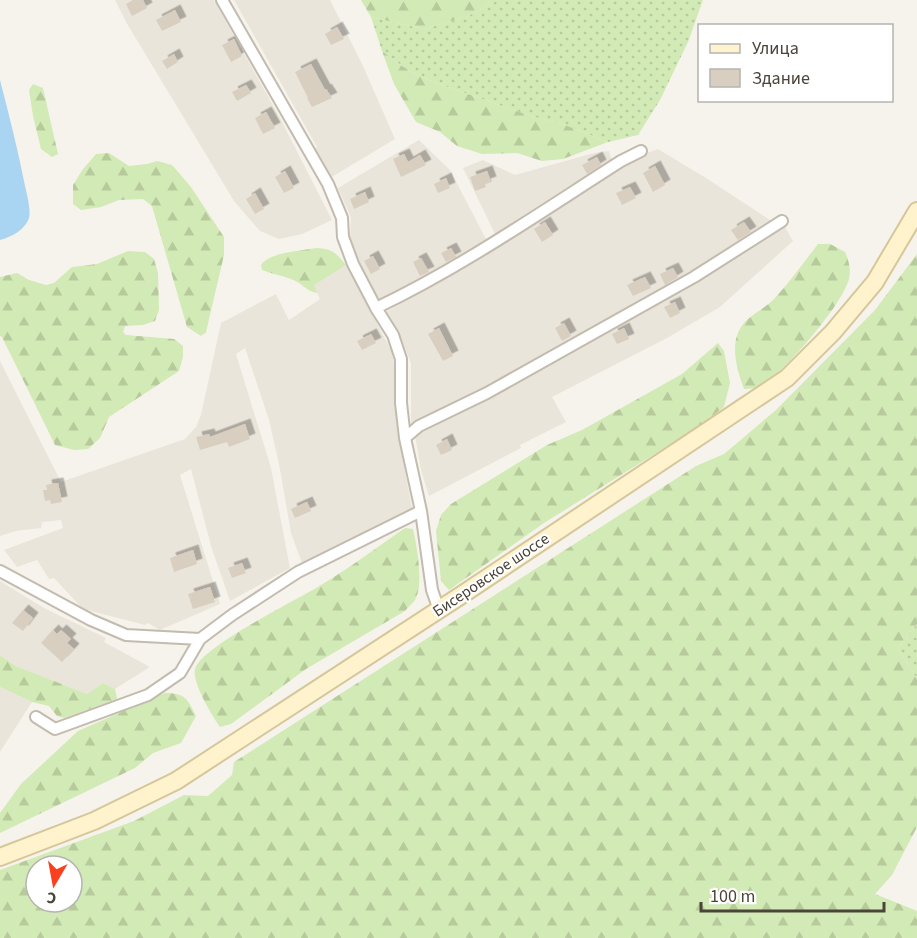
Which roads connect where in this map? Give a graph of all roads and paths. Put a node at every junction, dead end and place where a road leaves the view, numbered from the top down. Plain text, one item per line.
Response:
1 (222, 0) edge
2 (641, 151) dead end
3 (917, 211) edge
4 (782, 221) dead end
5 (376, 308) junction
6 (405, 438) junction
7 (421, 511) junction
8 (0, 571) edge
9 (439, 610) junction
10 (200, 639) junction
11 (36, 717) dead end
12 (0, 857) edge

1 - 5 street
2 - 5 street
3 - 9 main road, Бисеровское шоссе
4 - 6 street
5 - 6 street
6 - 7 street
7 - 9 street
7 - 10 street
8 - 10 street
9 - 12 main road, Бисеровское шоссе
10 - 11 street

